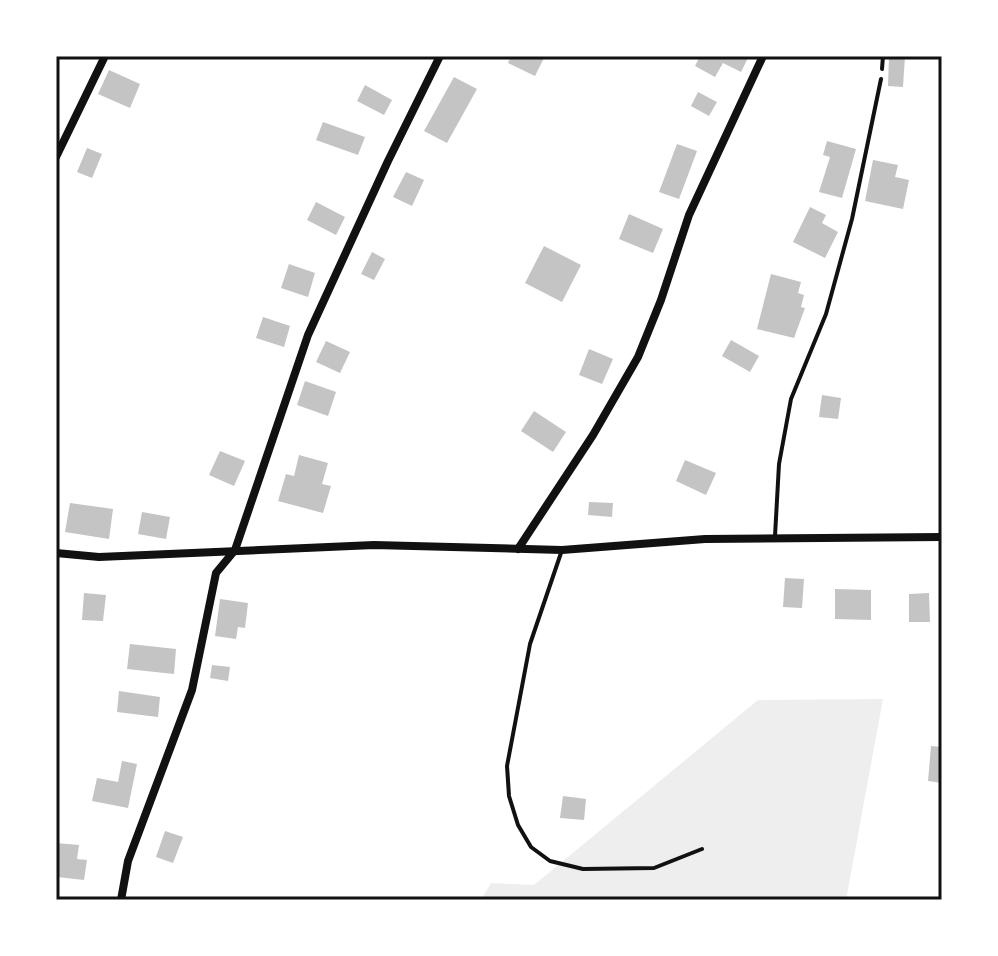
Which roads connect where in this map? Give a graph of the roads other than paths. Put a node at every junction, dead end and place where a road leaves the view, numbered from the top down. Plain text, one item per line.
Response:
1 (105, 56) edge
2 (440, 56) edge
3 (763, 56) edge
4 (881, 79) dead end
5 (56, 157) edge
6 (942, 537) edge
7 (775, 539) junction
8 (518, 549) junction
9 (235, 550) junction
10 (562, 550) junction
11 (56, 553) edge
12 (702, 849) dead end
13 (121, 900) edge

1 - 5 street
2 - 9 street
3 - 8 street
4 - 7 lane
6 - 7 street
7 - 10 street
8 - 9 street
8 - 10 street
9 - 11 street
9 - 13 street
10 - 12 lane

